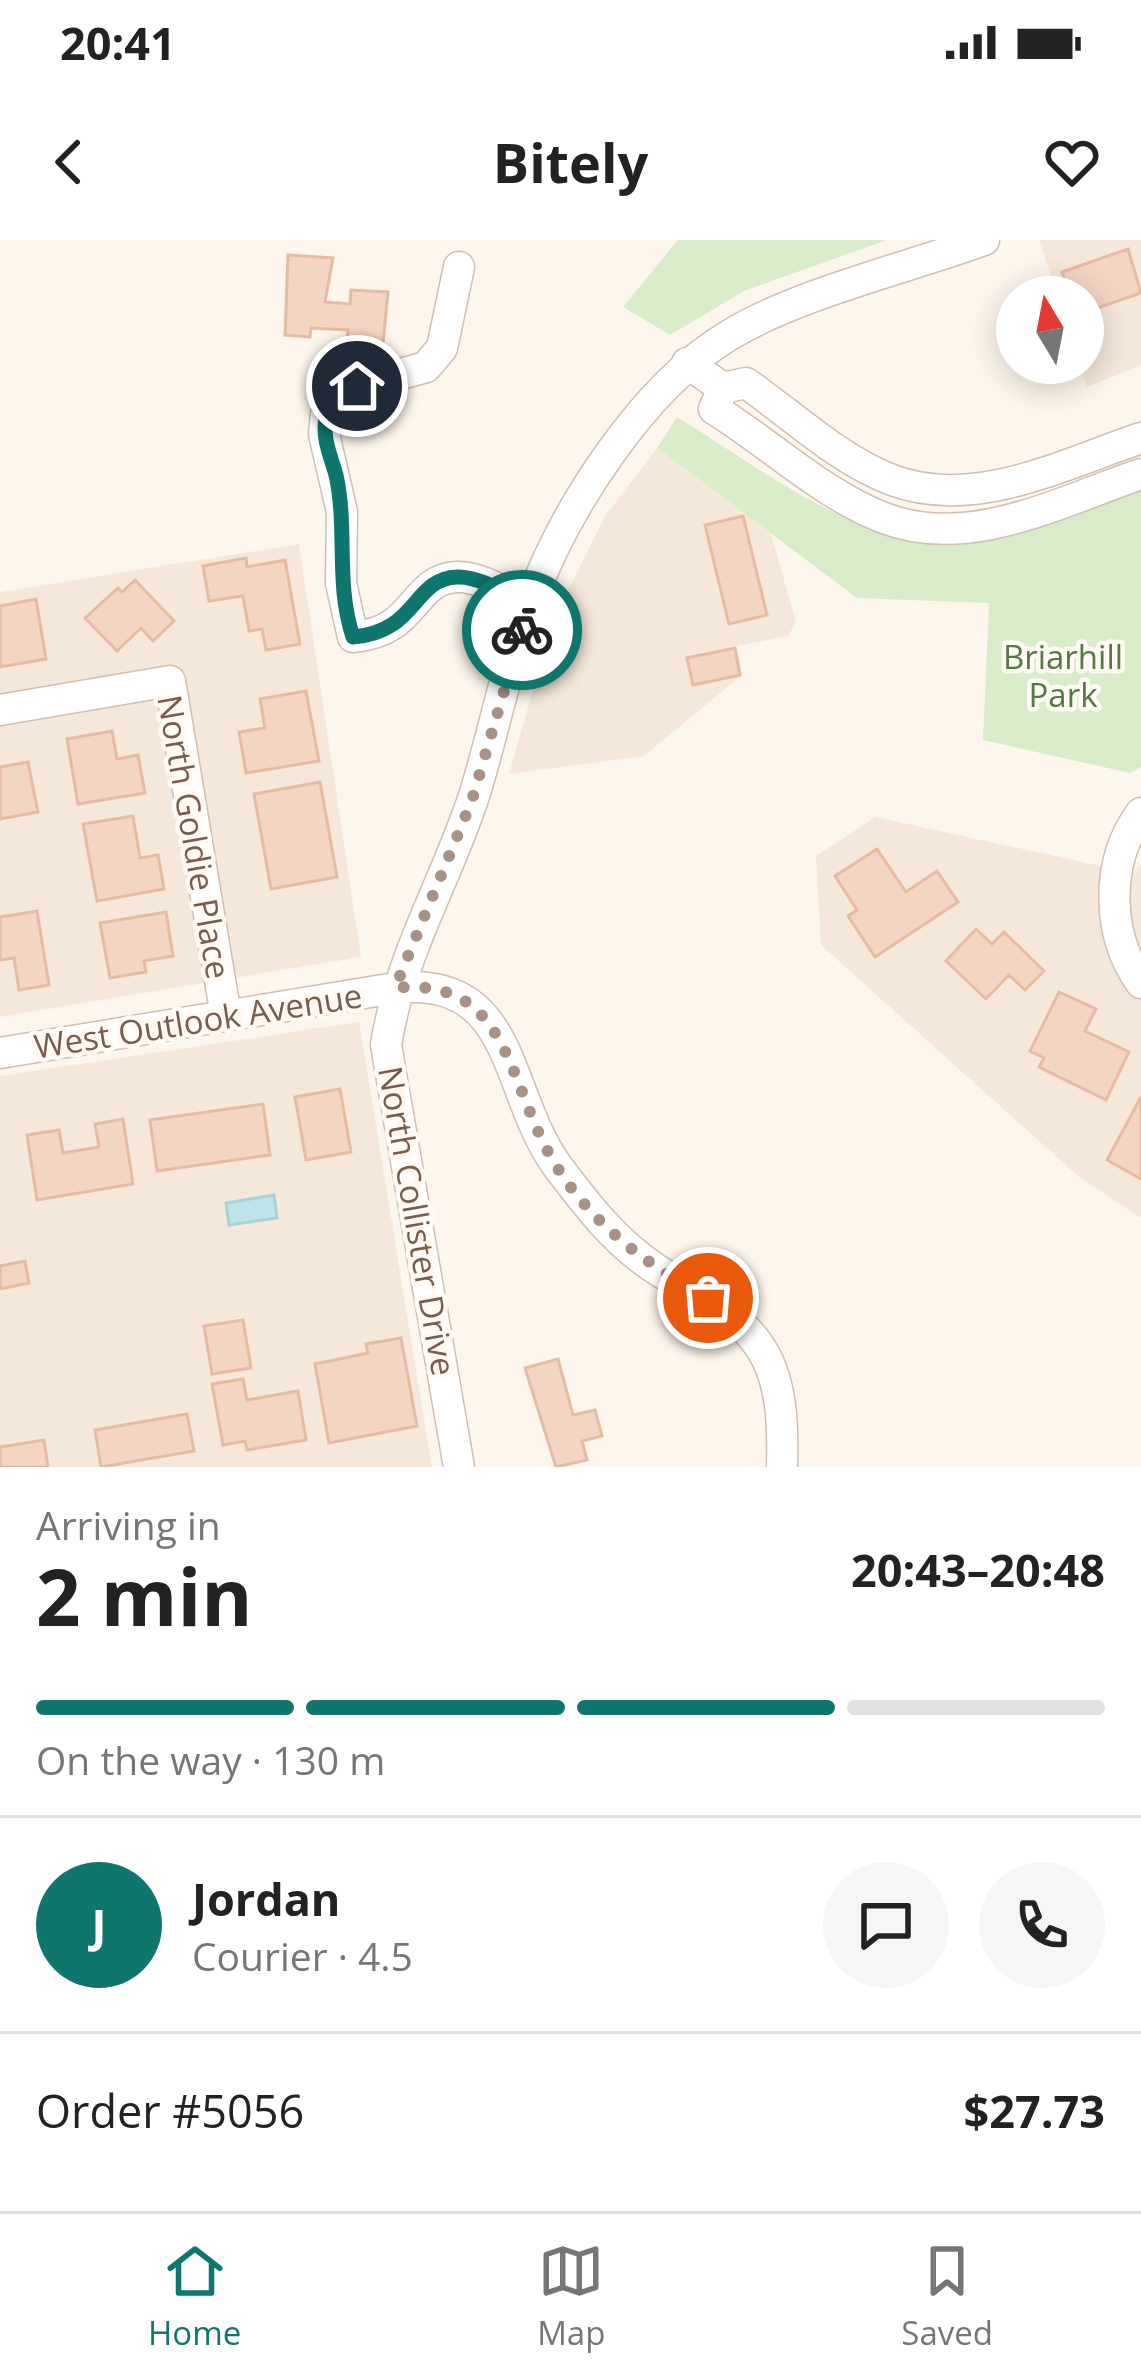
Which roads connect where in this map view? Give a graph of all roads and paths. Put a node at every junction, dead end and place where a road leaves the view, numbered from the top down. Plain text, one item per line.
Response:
1 (984, 240) edge
2 (459, 267) dead end
3 (687, 363) junction
4 (723, 388) junction
5 (1141, 438) edge
6 (1141, 474) edge
7 (529, 605) junction
8 (0, 710) edge
9 (1141, 813) edge
10 (1141, 982) edge
11 (395, 988) junction
12 (226, 1016) junction
13 (0, 1053) edge
14 (459, 1467) edge
15 (782, 1467) edge

1 - 3 street, North Collister Drive
2 - 7 street
3 - 4 street
3 - 7 street, North Collister Drive
4 - 5 street
4 - 6 street
7 - 11 street, North Collister Drive
8 - 12 street, North Goldie Place
9 - 10 street
11 - 12 street, West Outlook Avenue
11 - 14 street, North Collister Drive
11 - 15 street, West Outlook Avenue
12 - 13 street, West Outlook Avenue

